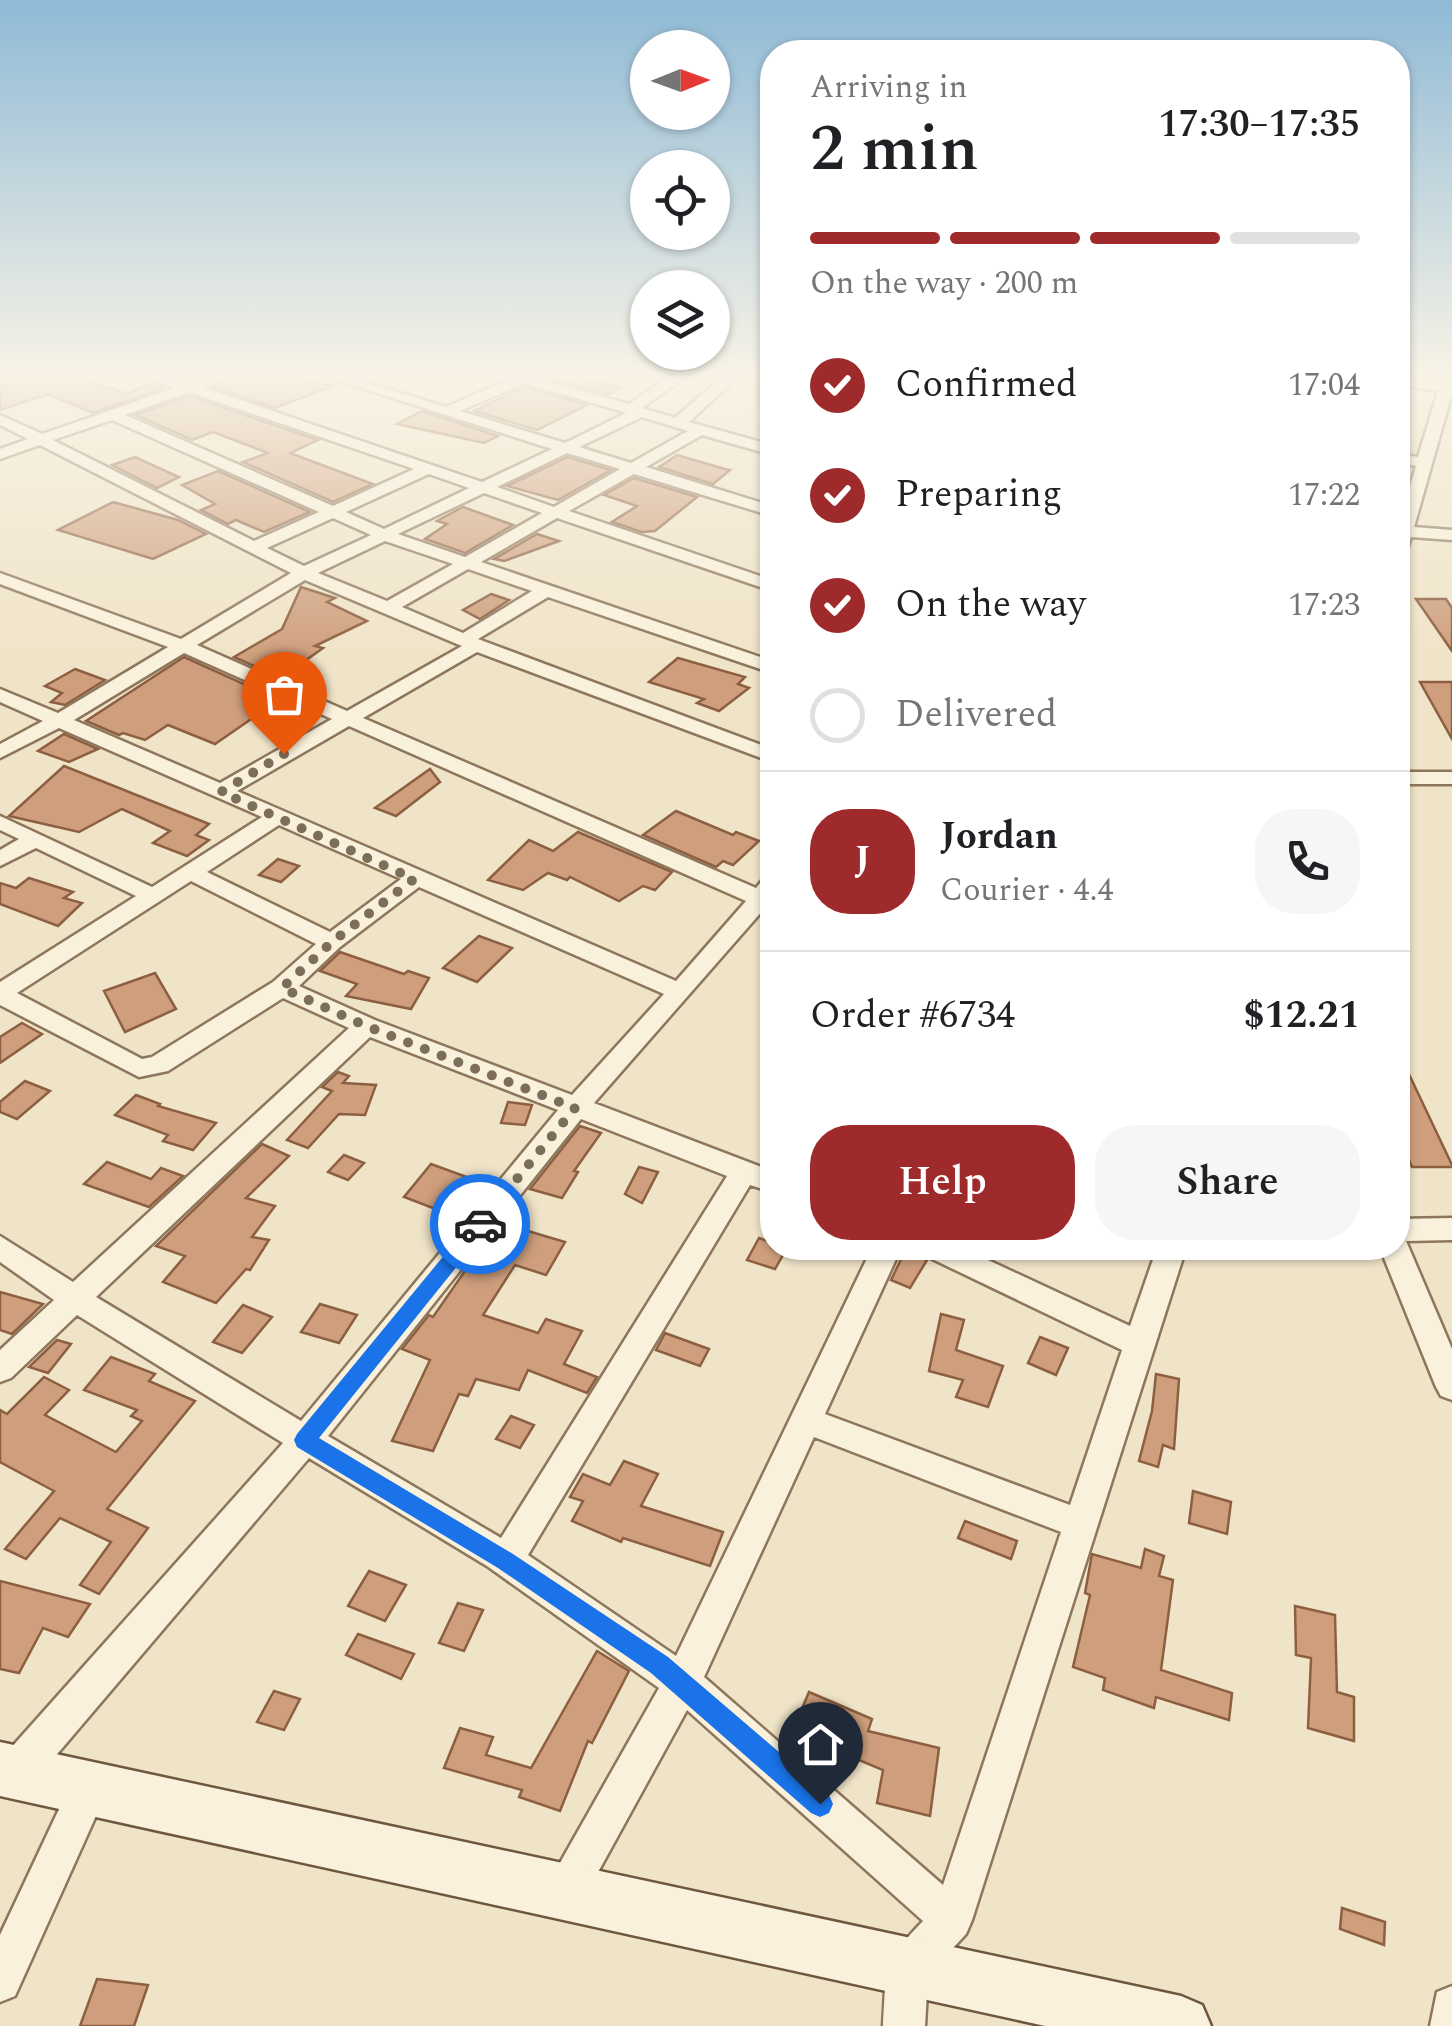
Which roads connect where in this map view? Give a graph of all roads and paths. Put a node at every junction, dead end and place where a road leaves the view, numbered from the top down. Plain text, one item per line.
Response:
1 (101, 470) edge
2 (238, 470) edge
3 (427, 470) edge
4 (430, 470) edge
5 (522, 470) edge
6 (628, 470) edge
7 (640, 470) edge
8 (1424, 470) edge
9 (484, 488) junction
10 (1410, 497) edge
11 (760, 506) edge
12 (334, 512) junction
13 (553, 513) junction
14 (1410, 532) edge
15 (1452, 535) edge
16 (387, 536) junction
17 (254, 546) junction
18 (466, 563) junction
19 (304, 573) junction
20 (0, 578) edge
21 (760, 582) edge
22 (547, 590) junction
23 (388, 608) junction
24 (470, 642) junction
25 (180, 645) junction
26 (760, 662) edge
27 (0, 695) edge
28 (347, 716) junction
29 (60, 720) junction
30 (760, 751) edge
31 (0, 752) edge
32 (1410, 778) edge
33 (1452, 778) edge
34 (221, 792) junction
35 (277, 817) junction
36 (0, 822) edge
37 (34, 840) junction
38 (0, 859) edge
39 (190, 872) junction
40 (414, 879) junction
41 (760, 892) edge
42 (153, 896) junction
43 (760, 904) edge
44 (332, 942) junction
45 (282, 988) junction
46 (680, 992) junction
47 (0, 994) edge
48 (366, 1026) junction
49 (575, 1108) junction
50 (758, 1177) edge
51 (1452, 1228) edge
52 (1410, 1230) edge
53 (0, 1247) edge
54 (880, 1260) edge
55 (961, 1260) edge
56 (1167, 1260) edge
57 (1399, 1260) edge
58 (76, 1302) junction
59 (1139, 1344) junction
60 (0, 1369) edge
61 (1452, 1387) edge
62 (806, 1420) junction
63 (305, 1440) junction
64 (1081, 1524) junction
65 (506, 1561) junction
66 (682, 1684) junction
67 (8, 1771) edge
68 (89, 1788) junction
69 (566, 1891) junction
70 (952, 1920) junction
71 (908, 1966) junction
72 (0, 1981) edge
73 (1452, 2007) edge
74 (904, 2026) edge
75 (1181, 2026) edge
76 (1451, 2026) edge

1 - 17 street
2 - 12 street
3 - 12 street
4 - 9 street
5 - 9 street
6 - 13 street
7 - 11 street
8 - 10 street
9 - 13 street
9 - 16 street
12 - 16 street
12 - 17 street
13 - 18 street
13 - 21 street
14 - 15 street
16 - 18 street
16 - 19 street
17 - 19 street
18 - 22 street
18 - 23 street
19 - 23 street
19 - 25 street
20 - 25 street
22 - 24 street
22 - 26 street
23 - 24 street
24 - 28 street
24 - 30 street
25 - 28 street
25 - 29 street
27 - 29 street
28 - 34 street
28 - 41 street
29 - 31 street
29 - 34 street
32 - 33 street
34 - 35 street
35 - 39 street
35 - 40 street
36 - 37 street
37 - 38 street
37 - 42 street
39 - 42 street
39 - 44 street
40 - 44 street
40 - 46 street
42 - 47 street
43 - 46 street
44 - 45 street
45 - 47 street
45 - 48 street
46 - 49 street
48 - 49 street
48 - 58 street
49 - 50 street
49 - 63 street
50 - 65 street
51 - 52 street
53 - 58 street
54 - 62 street
55 - 59 street
56 - 59 street
57 - 61 street
58 - 60 street
58 - 63 street
59 - 64 street
62 - 64 street
62 - 66 street
63 - 65 street
63 - 67 street
64 - 70 street
65 - 66 street
66 - 69 street
66 - 70 street
67 - 68 main road
68 - 69 main road
68 - 72 street
69 - 71 main road
70 - 71 street
71 - 74 street
71 - 75 main road
73 - 76 street

